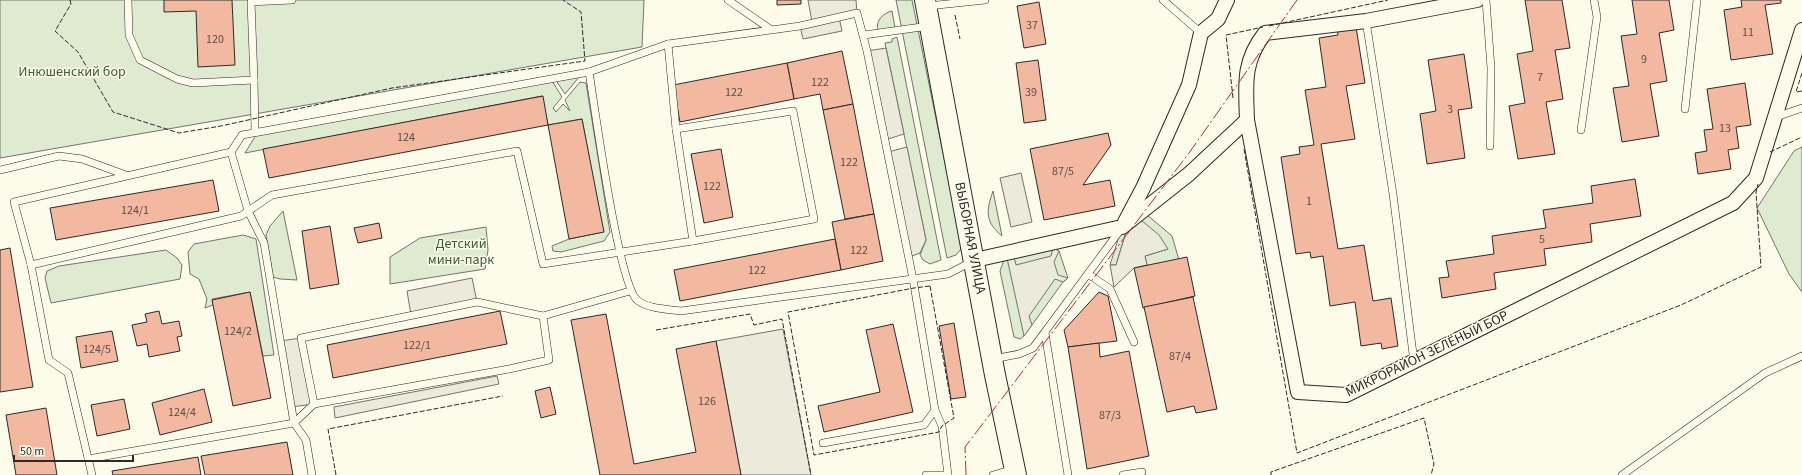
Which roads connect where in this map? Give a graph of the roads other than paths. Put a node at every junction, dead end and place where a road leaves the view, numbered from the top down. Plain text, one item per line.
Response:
1 (128, 0) edge
2 (292, 0) edge
3 (728, 0) edge
4 (985, 0) edge
5 (1163, 0) edge
6 (1227, 0) edge
7 (1477, 0) edge
8 (1486, 0) edge
9 (1594, 0) edge
10 (1697, 0) edge
11 (926, 3) edge
12 (1366, 21) junction
13 (930, 26) junction
14 (770, 29) junction
15 (1802, 30) edge
16 (1201, 33) junction
17 (864, 35) junction
18 (668, 44) junction
19 (588, 72) junction
20 (254, 80) junction
21 (1802, 108) edge
22 (1685, 109) dead end
23 (1775, 117) junction
24 (1246, 120) junction
25 (676, 129) junction
26 (1581, 130) dead end
27 (255, 132) junction
28 (1490, 146) dead end
29 (231, 152) junction
30 (0, 170) edge
31 (127, 175) junction
32 (248, 211) junction
33 (1122, 227) junction
34 (693, 241) junction
35 (619, 253) junction
36 (975, 260) junction
37 (31, 265) junction
38 (1088, 274) junction
39 (913, 279) junction
40 (630, 291) junction
41 (543, 316) junction
42 (1045, 333) junction
43 (1134, 342) dead end
44 (1802, 356) edge
45 (992, 359) junction
46 (1414, 362) junction
47 (314, 404) junction
48 (935, 410) junction
49 (294, 423) junction
50 (823, 443) dead end
51 (88, 459) junction
52 (1015, 472) edge
53 (1142, 472) dead end
54 (92, 475) edge
55 (312, 475) edge
56 (926, 475) edge
57 (948, 475) edge
58 (993, 475) edge
59 (1068, 475) edge
60 (1123, 475) edge
61 (1622, 475) edge

1 - 20 lane
2 - 20 lane
3 - 14 lane
4 - 11 lane
5 - 16 lane
6 - 16 street
7 - 12 street, МИКРОРАЙОН ЗЕЛЁНЫЙ БОР
8 - 28 lane
9 - 26 lane
10 - 22 lane
11 - 13 main road, ВЫБОРНАЯ УЛИЦА
12 - 24 street, МИКРОРАЙОН ЗЕЛЁНЫЙ БОР
12 - 46 lane
13 - 17 lane
13 - 36 main road, ВЫБОРНАЯ УЛИЦА
14 - 17 lane
14 - 18 lane
15 - 23 street, МИКРОРАЙОН ЗЕЛЁНЫЙ БОР
16 - 33 street
17 - 39 lane
18 - 19 lane
18 - 25 lane
19 - 27 lane
19 - 35 lane
20 - 27 lane
21 - 23 lane
23 - 46 street, МИКРОРАЙОН ЗЕЛЁНЫЙ БОР
24 - 33 street
24 - 46 street, МИКРОРАЙОН ЗЕЛЁНЫЙ БОР
25 - 34 lane
25 - 34 lane
27 - 29 lane
29 - 31 lane
29 - 32 lane
30 - 31 lane
31 - 37 lane
32 - 35 lane
32 - 37 lane
32 - 49 lane
33 - 36 street
33 - 38 lane
34 - 35 lane
35 - 40 lane
36 - 39 lane
36 - 45 main road, ВЫБОРНАЯ УЛИЦА
37 - 51 lane
38 - 42 lane
38 - 43 lane
39 - 40 lane
39 - 48 lane
40 - 41 lane
41 - 47 lane
41 - 47 lane
42 - 45 lane
42 - 59 lane
44 - 61 lane
45 - 52 main road, ВЫБОРНАЯ УЛИЦА
47 - 49 lane
48 - 50 lane
48 - 57 lane
49 - 51 lane
49 - 55 lane
51 - 54 lane
52 - 58 lane
53 - 60 lane
56 - 57 lane

